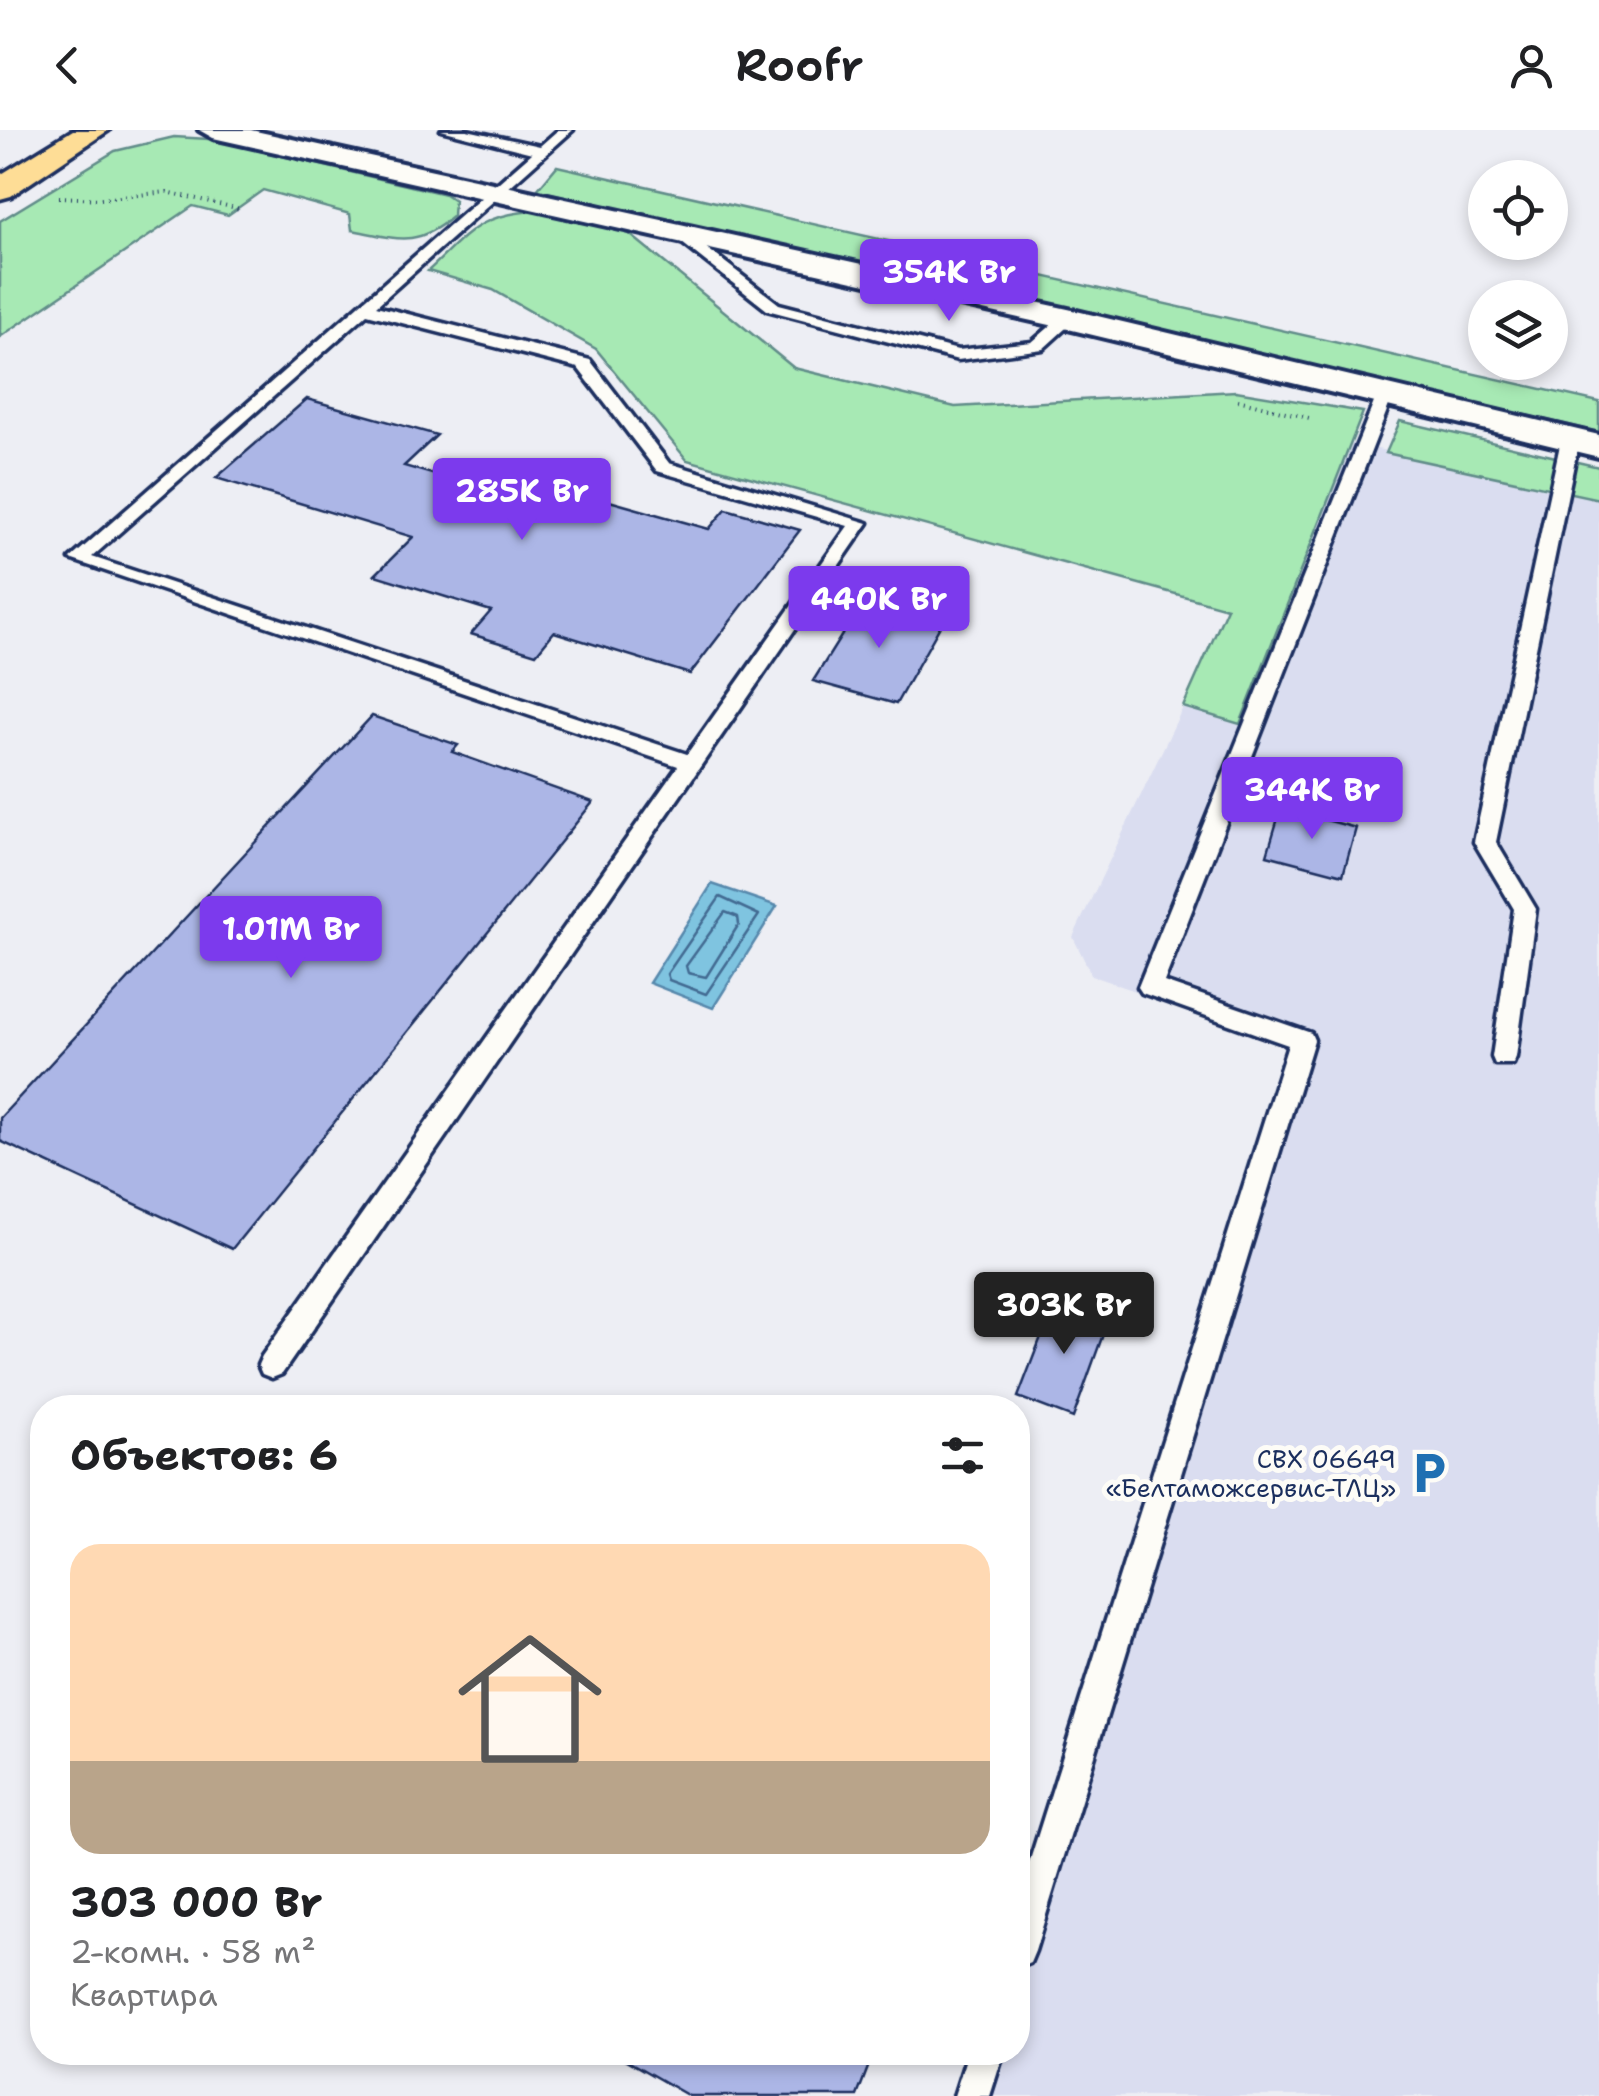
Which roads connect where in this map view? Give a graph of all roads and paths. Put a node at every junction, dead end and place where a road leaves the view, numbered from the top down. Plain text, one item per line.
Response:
1 (47, 130) edge
2 (94, 130) edge
3 (213, 130) edge
4 (448, 130) edge
5 (566, 130) edge
6 (540, 150) junction
7 (4, 186) edge
8 (496, 192) junction
9 (240, 209) dead end
10 (678, 232) junction
11 (364, 308) junction
12 (1068, 320) junction
13 (1385, 395) junction
14 (1584, 443) edge
15 (688, 762) junction
16 (1504, 1057) dead end
17 (272, 1365) dead end
18 (1030, 1912) edge
19 (982, 2065) edge
20 (972, 2096) edge

1 - 7 highway
2 - 7 highway
3 - 8 street
4 - 6 lane
5 - 6 lane
6 - 8 lane
7 - 9 path
8 - 10 street
8 - 11 lane
10 - 12 street
10 - 12 lane
11 - 15 lane
11 - 15 lane
12 - 13 street
13 - 14 street
13 - 18 lane
14 - 16 lane
15 - 17 lane
19 - 20 lane

